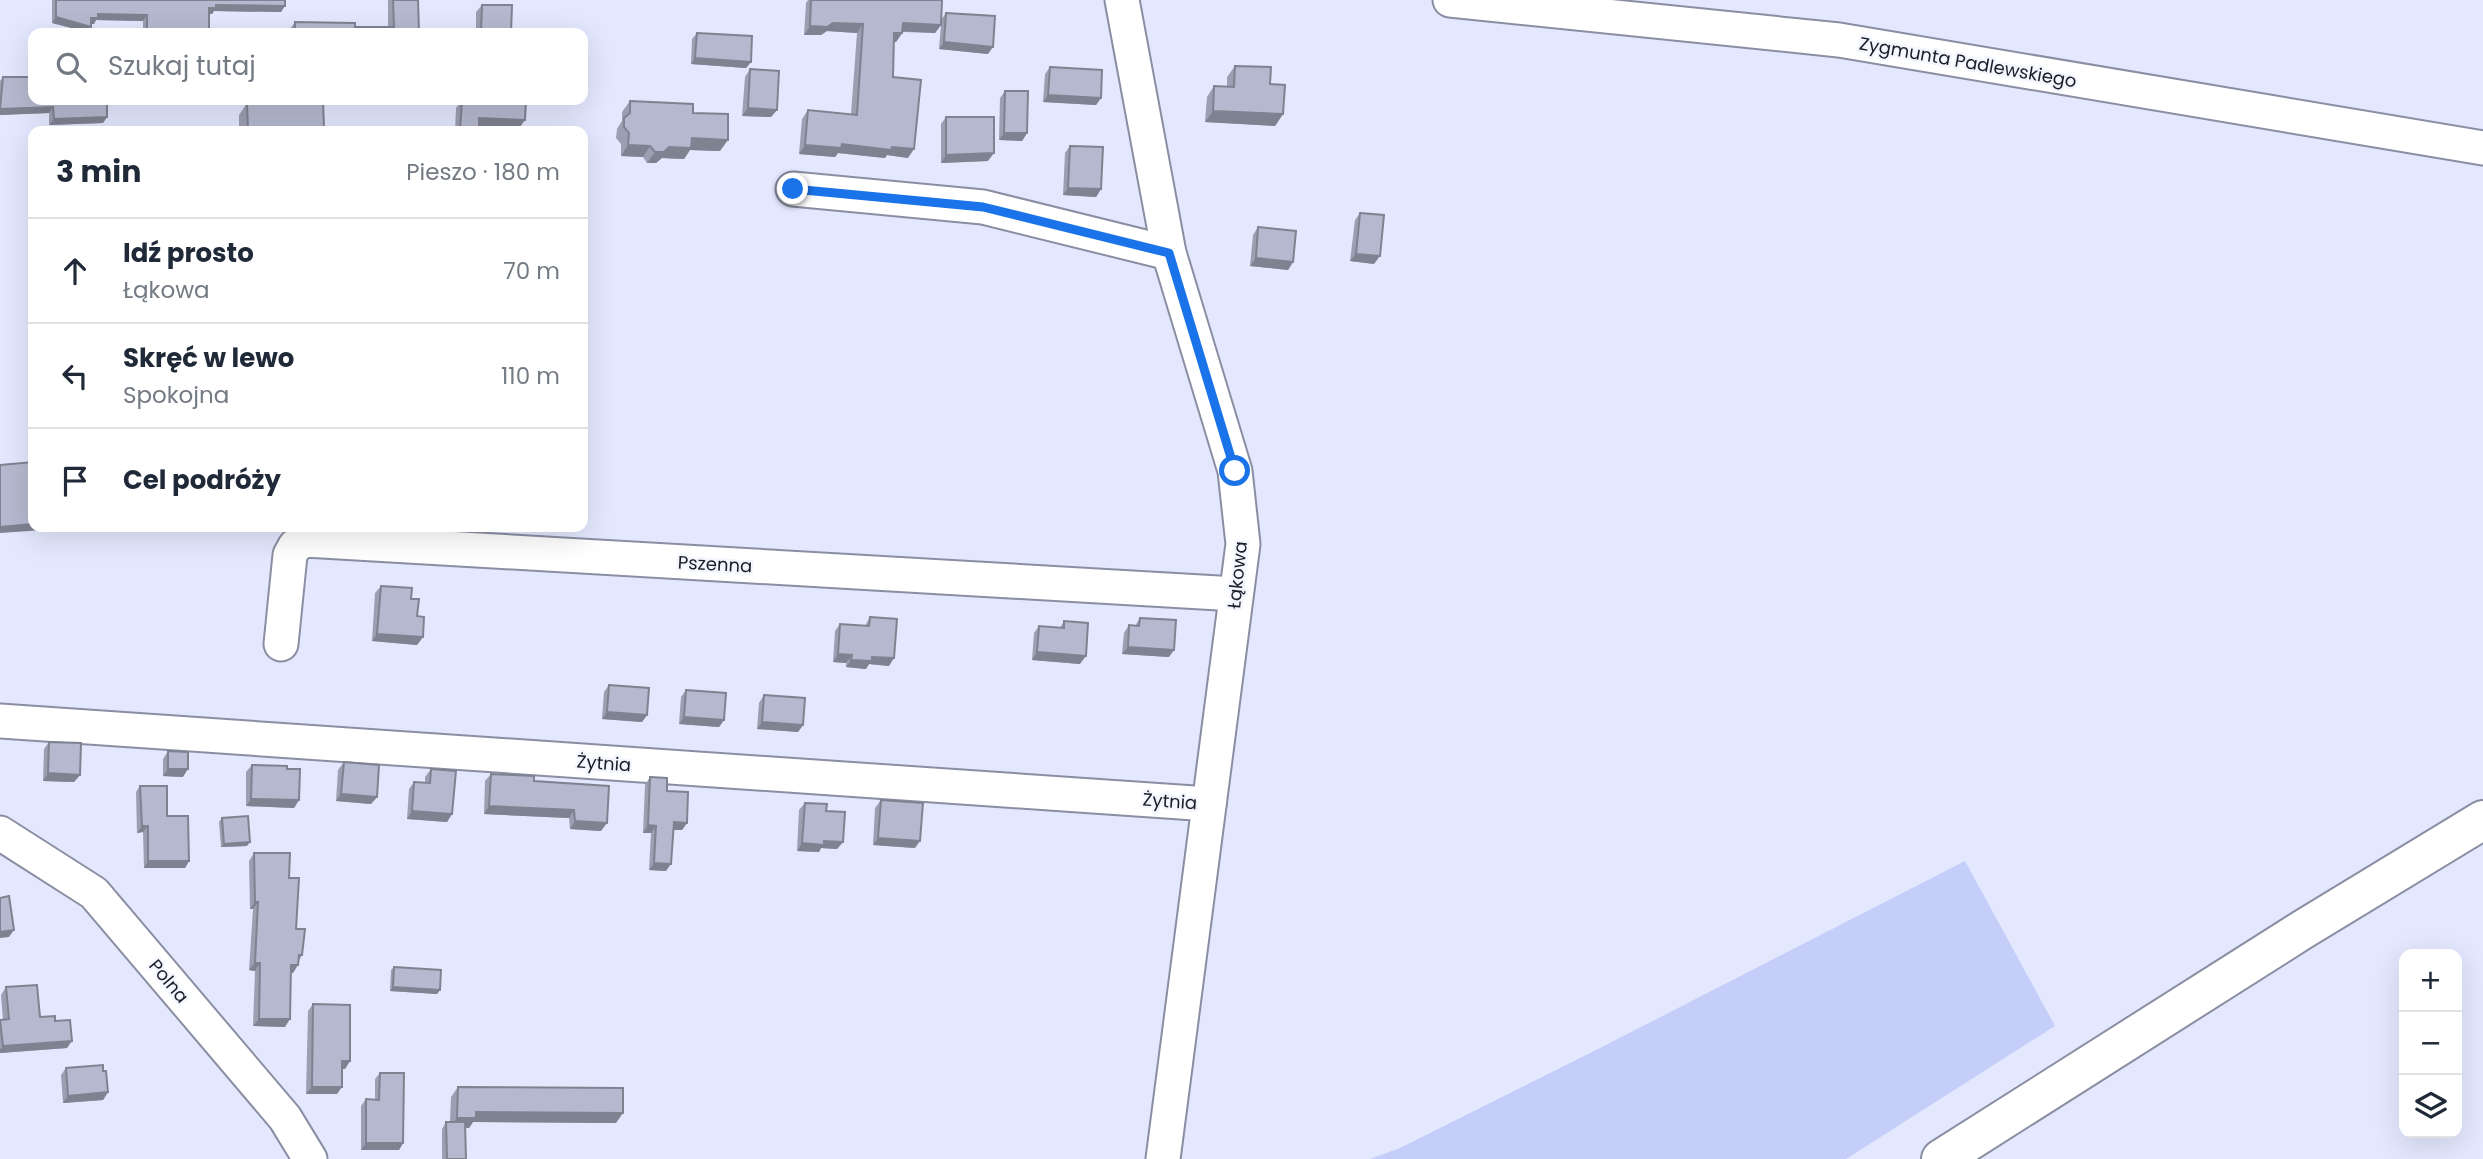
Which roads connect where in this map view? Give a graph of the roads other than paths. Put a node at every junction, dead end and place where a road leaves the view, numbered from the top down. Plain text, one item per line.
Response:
1 (1122, 0) edge
2 (1450, 0) edge
3 (2483, 148) edge
4 (793, 189) dead end
5 (1169, 253) junction
6 (1236, 594) junction
7 (281, 644) dead end
8 (0, 721) edge
9 (1209, 804) junction
10 (2483, 820) edge
11 (0, 833) edge
12 (310, 1159) edge
13 (1163, 1159) edge
14 (1941, 1159) edge

1 - 5 street, Łąkowa
2 - 3 street, Zygmunta Padlewskiego
4 - 5 street
5 - 6 street, Łąkowa
6 - 7 street, Pszenna
6 - 9 street, Łąkowa
8 - 9 street, Żytnia
9 - 13 street, Łąkowa
10 - 14 main road
11 - 12 street, Polna

